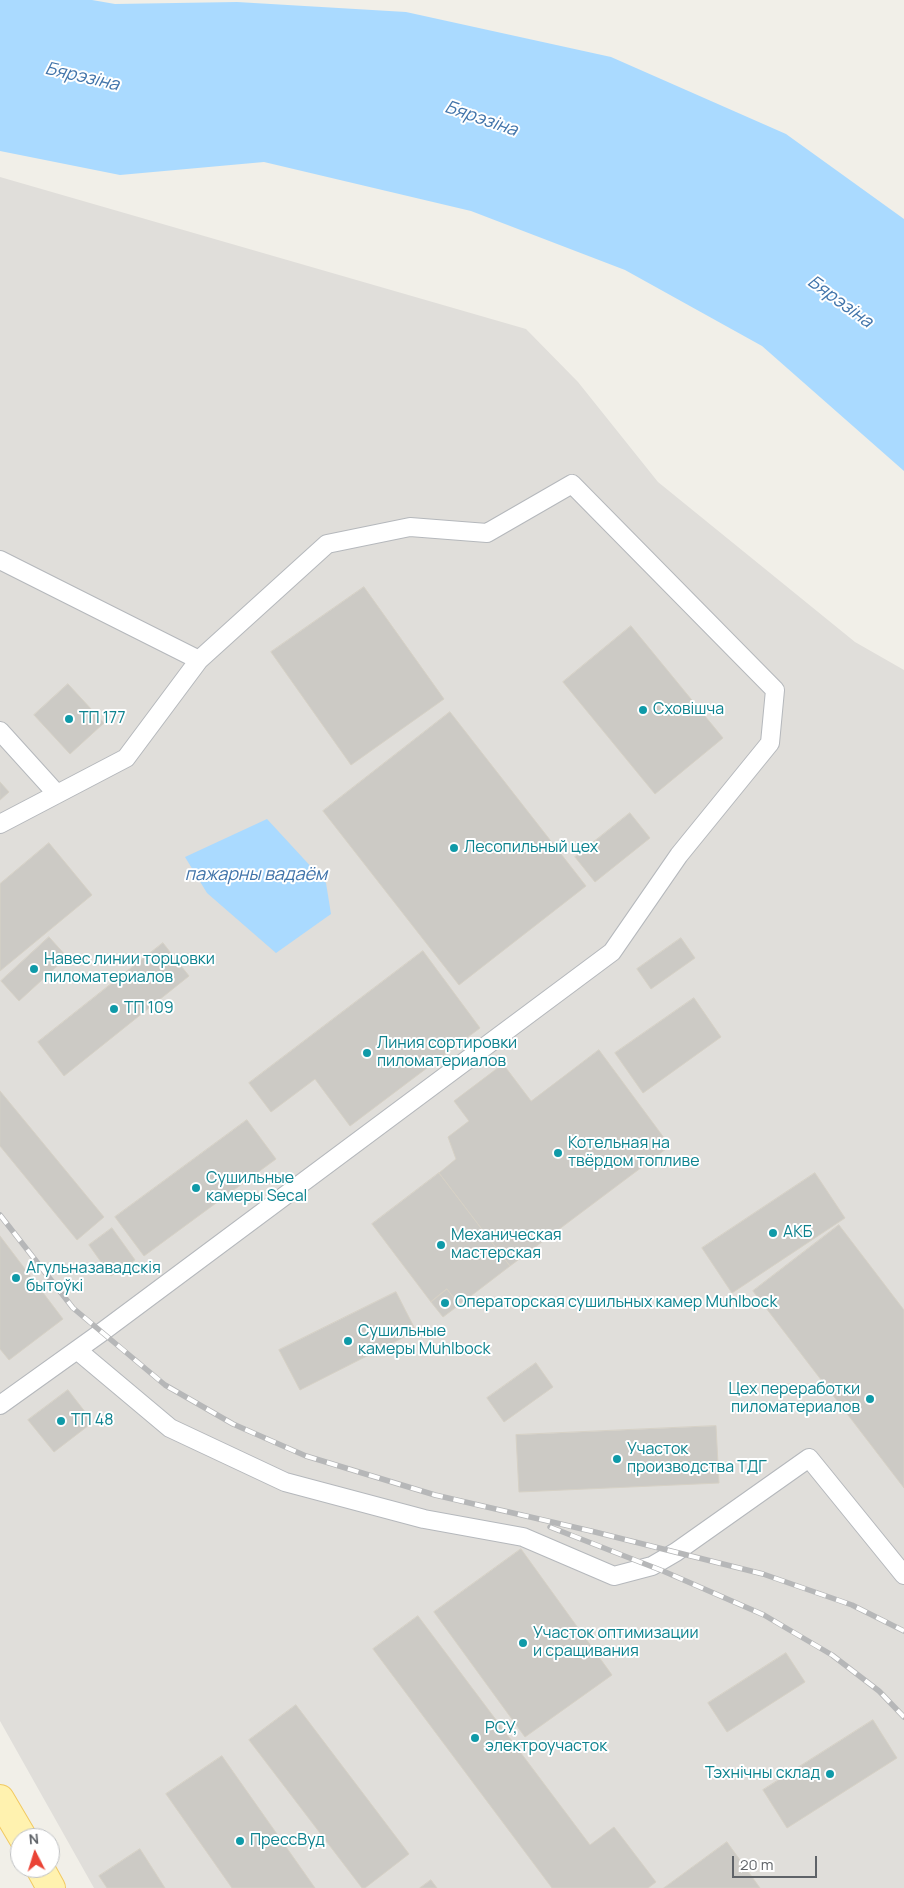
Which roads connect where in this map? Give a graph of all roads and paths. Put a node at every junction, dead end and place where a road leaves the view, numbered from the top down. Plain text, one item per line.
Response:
1 (0, 560) edge
2 (199, 660) junction
3 (0, 731) edge
4 (57, 794) junction
5 (0, 824) edge
6 (77, 1350) junction
7 (0, 1405) edge
8 (904, 1575) edge
9 (0, 1799) edge
10 (17, 1828) edge

1 - 2 lane
2 - 4 lane
2 - 6 lane
3 - 4 lane
4 - 5 lane
6 - 7 lane
6 - 8 lane
9 - 10 main road

